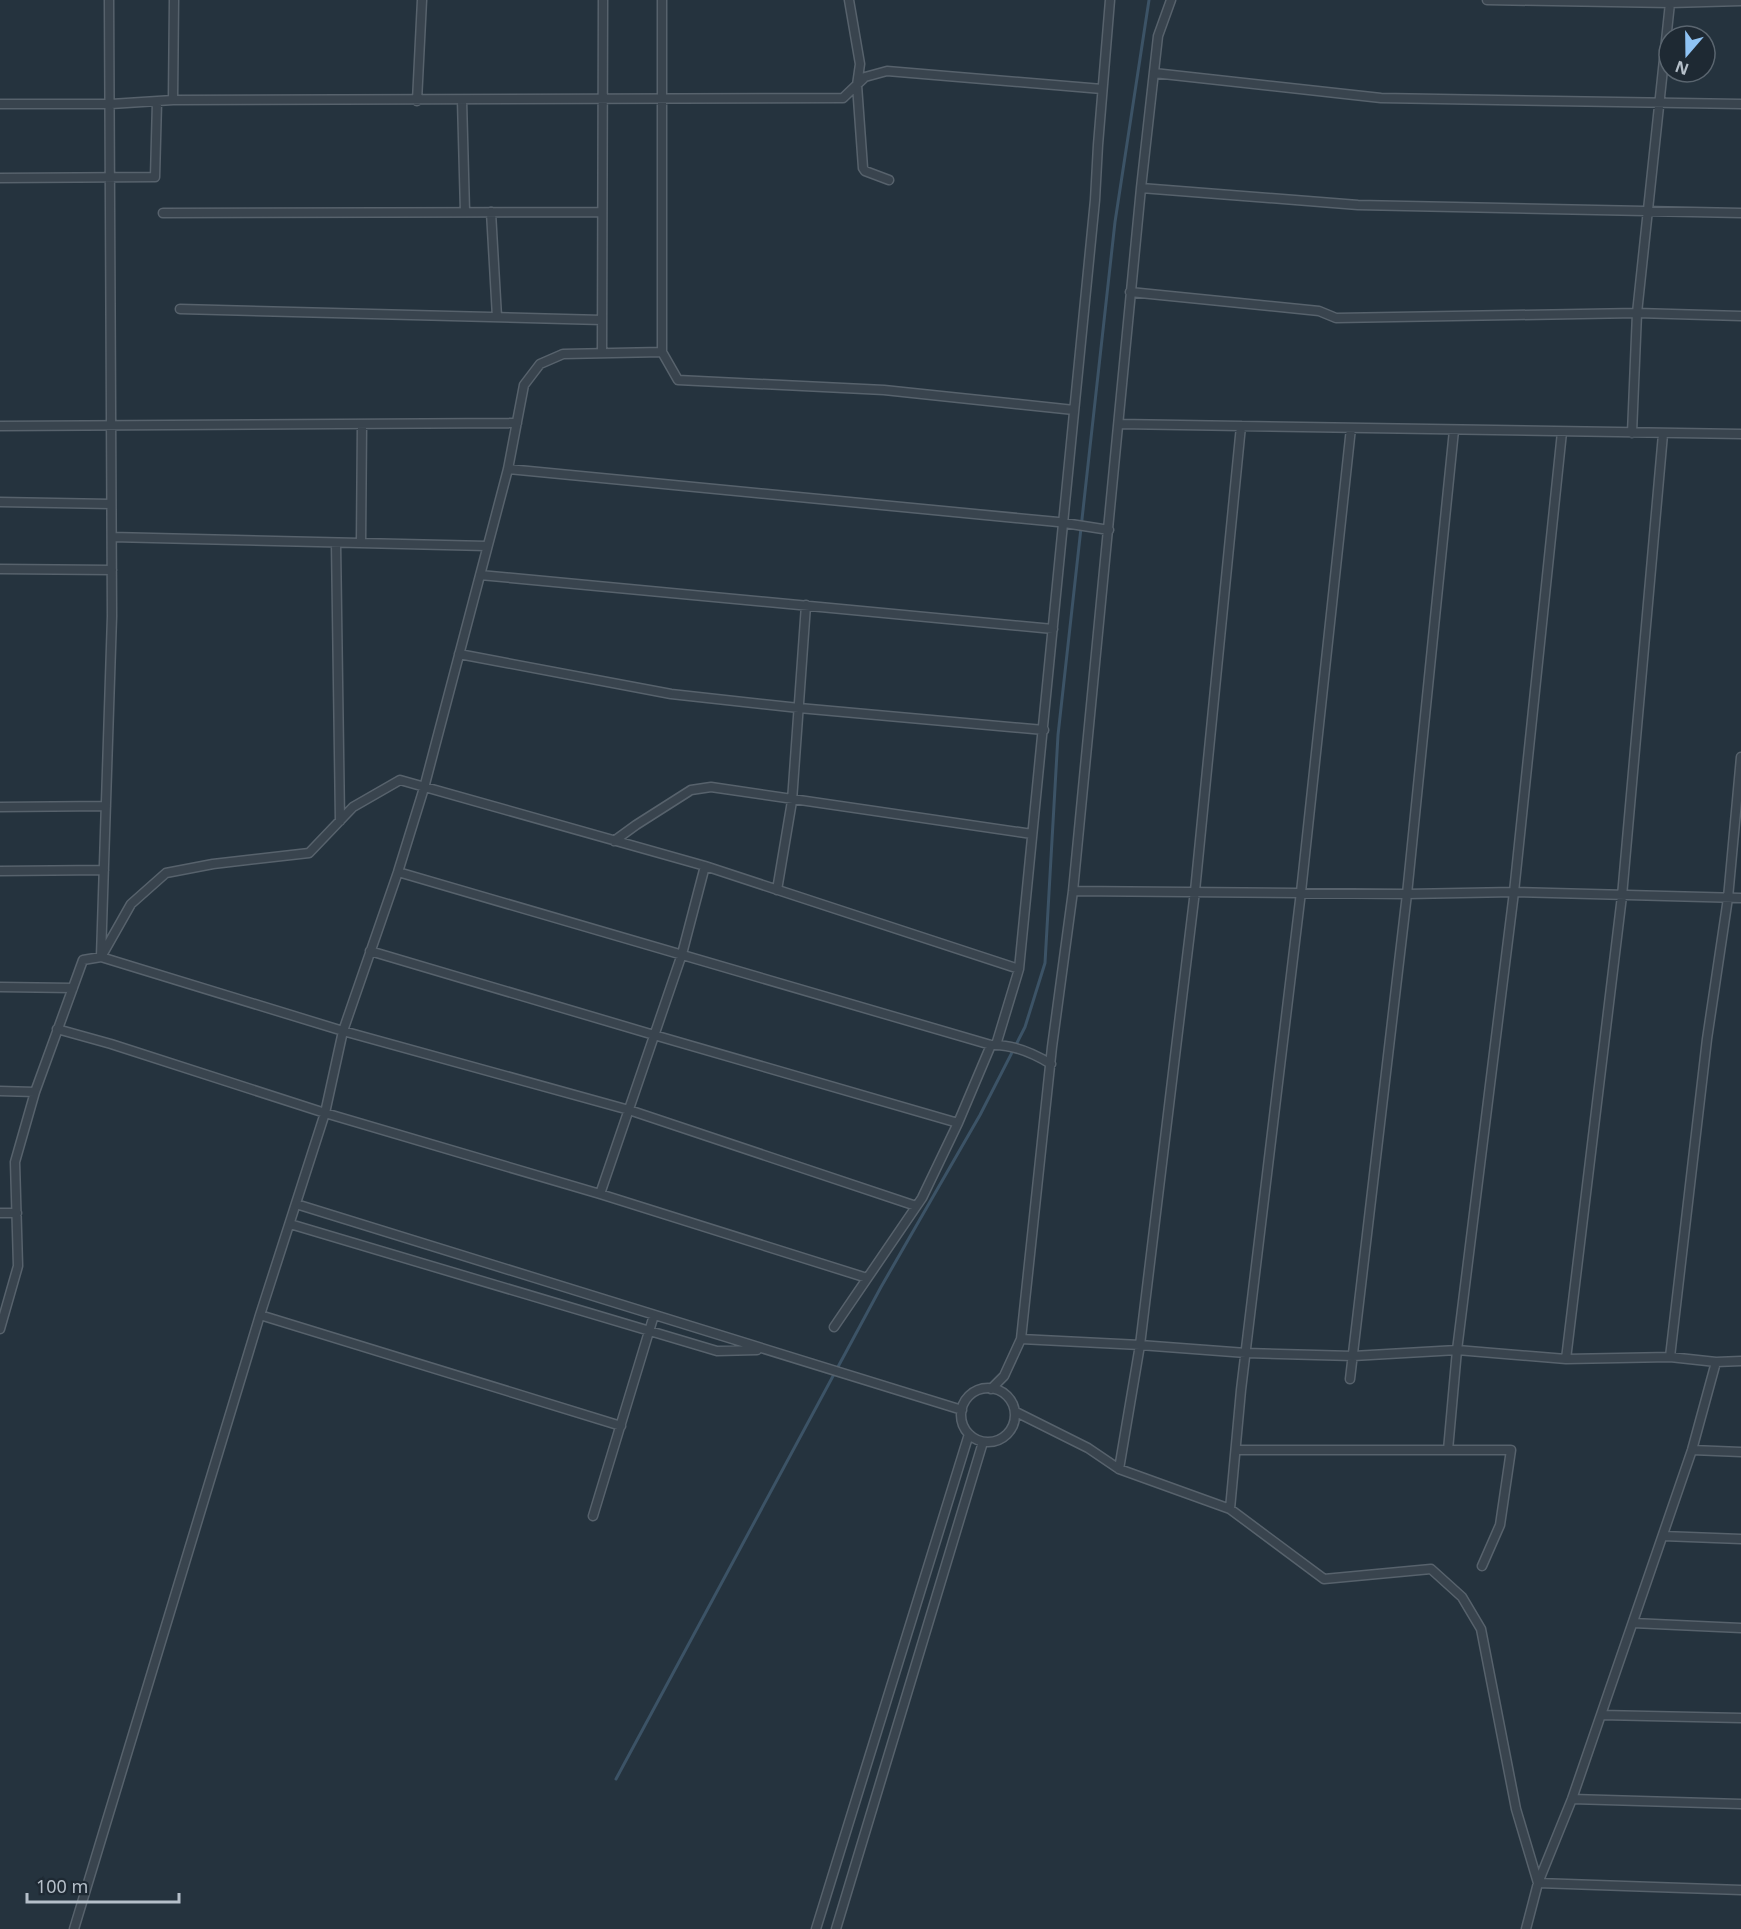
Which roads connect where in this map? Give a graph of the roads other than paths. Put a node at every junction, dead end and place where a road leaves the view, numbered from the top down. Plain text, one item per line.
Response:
1 (109, 0) edge
2 (174, 0) edge
3 (422, 0) edge
4 (603, 0) edge
5 (662, 0) edge
6 (849, 0) edge
7 (1110, 0) edge
8 (1171, 0) edge
9 (1487, 0) edge
10 (1741, 1) edge
11 (1670, 3) junction
12 (1154, 73) junction
13 (857, 85) junction
14 (1102, 89) junction
15 (173, 100) junction
16 (462, 100) junction
17 (603, 100) junction
18 (662, 100) junction
19 (417, 101) junction
20 (158, 102) junction
21 (1659, 103) junction
22 (0, 104) edge
23 (111, 104) junction
24 (1741, 104) edge
25 (0, 178) edge
26 (110, 178) junction
27 (889, 180) dead end
28 (1140, 188) junction
29 (1648, 211) junction
30 (465, 212) junction
31 (491, 212) junction
32 (602, 212) junction
33 (164, 213) dead end
34 (1741, 213) edge
35 (1130, 292) junction
36 (180, 309) dead end
37 (1637, 312) junction
38 (1741, 316) edge
39 (497, 317) junction
40 (602, 320) junction
41 (662, 351) junction
42 (602, 352) junction
43 (1074, 410) junction
44 (517, 423) junction
45 (362, 424) junction
46 (1119, 424) junction
47 (111, 425) junction
48 (0, 426) edge
49 (1241, 426) junction
50 (1351, 428) junction
51 (1454, 430) junction
52 (1562, 432) junction
53 (1632, 433) junction
54 (1663, 434) junction
55 (1741, 434) edge
56 (508, 469) junction
57 (0, 502) edge
58 (111, 504) junction
59 (1065, 524) junction
60 (1109, 530) junction
61 (112, 537) junction
62 (336, 543) junction
63 (361, 543) junction
64 (487, 546) junction
65 (0, 570) edge
66 (112, 570) junction
67 (480, 575) junction
68 (806, 605) junction
69 (1053, 629) junction
70 (459, 654) junction
71 (800, 708) junction
72 (1044, 730) junction
73 (1741, 757) edge
74 (424, 788) junction
75 (792, 801) junction
76 (106, 806) junction
77 (0, 807) edge
78 (340, 821) junction
79 (1032, 834) junction
80 (614, 841) junction
81 (705, 866) junction
82 (104, 870) junction
83 (0, 871) edge
84 (398, 872) junction
85 (777, 890) junction
86 (1073, 891) junction
87 (1195, 891) junction
88 (1301, 892) junction
89 (1514, 892) junction
90 (1407, 894) junction
91 (1622, 896) junction
92 (1728, 898) junction
93 (1741, 898) edge
94 (370, 951) junction
95 (682, 954) junction
96 (101, 957) junction
97 (1019, 969) junction
98 (0, 987) edge
99 (73, 988) junction
100 (57, 1029) junction
101 (343, 1031) junction
102 (654, 1035) junction
103 (997, 1045) junction
104 (1051, 1064) junction
105 (0, 1091) edge
106 (35, 1092) junction
107 (629, 1110) junction
108 (325, 1113) junction
109 (958, 1123) junction
110 (600, 1194) junction
111 (297, 1204) junction
112 (916, 1206) junction
113 (0, 1213) edge
114 (17, 1213) junction
115 (290, 1224) junction
116 (867, 1278) junction
117 (260, 1315) junction
118 (654, 1315) junction
119 (0, 1327) edge
120 (834, 1327) dead end
121 (650, 1331) junction
122 (1021, 1339) junction
123 (1140, 1345) junction
124 (766, 1350) junction
125 (1457, 1350) junction
126 (1246, 1353) junction
127 (1353, 1356) junction
128 (1670, 1358) junction
129 (1566, 1359) junction
130 (1741, 1361) edge
131 (1716, 1362) junction
132 (1350, 1379) dead end
133 (990, 1389) junction
134 (962, 1410) junction
135 (1016, 1412) junction
136 (621, 1426) junction
137 (969, 1434) junction
138 (983, 1442) junction
139 (1236, 1450) junction
140 (1448, 1450) junction
141 (1692, 1450) junction
142 (1741, 1452) edge
143 (1119, 1469) junction
144 (1230, 1509) junction
145 (593, 1516) dead end
146 (1663, 1536) junction
147 (1741, 1539) edge
148 (1482, 1566) dead end
149 (1633, 1623) junction
150 (1741, 1628) edge
151 (1601, 1715) junction
152 (1741, 1718) edge
153 (1572, 1799) junction
154 (1741, 1804) edge
155 (1538, 1883) junction
156 (1741, 1890) edge
157 (74, 1929) edge
158 (816, 1929) edge
159 (836, 1929) edge
160 (1526, 1929) edge

1 - 23 street
2 - 15 street
3 - 19 street
4 - 17 street
5 - 18 street
6 - 13 street
7 - 14 street
8 - 12 street
9 - 11 street
10 - 11 street
11 - 21 street
12 - 21 street
12 - 28 street
13 - 14 street
13 - 18 street
13 - 27 street
14 - 43 street
15 - 19 street
15 - 20 street
16 - 17 street
16 - 19 street
16 - 30 street
17 - 18 street
17 - 32 street
18 - 41 street
20 - 23 street
20 - 26 street
21 - 24 street
21 - 29 street
22 - 23 street
23 - 26 street
25 - 26 street
26 - 47 street
28 - 29 street
28 - 35 street
29 - 34 street
29 - 37 street
30 - 31 street
30 - 33 street
31 - 32 street
31 - 39 street
32 - 40 street
35 - 37 street
35 - 46 street
36 - 39 street
37 - 38 street
37 - 53 street
39 - 40 street
40 - 42 street
41 - 42 street
41 - 43 street
42 - 44 street
43 - 59 street
44 - 45 street
44 - 56 street
45 - 47 street
45 - 63 street
46 - 49 street
46 - 60 street
47 - 48 street
47 - 58 street
49 - 50 street
49 - 87 street
50 - 51 street
50 - 88 street
51 - 52 street
51 - 90 street
52 - 53 street
52 - 89 street
53 - 54 street
54 - 55 street
54 - 91 street
56 - 59 street
56 - 64 street
57 - 58 street
58 - 61 street
59 - 60 street
59 - 69 street
60 - 86 street
61 - 62 street
61 - 66 street
62 - 63 street
62 - 78 street
63 - 64 street
64 - 67 street
65 - 66 street
66 - 76 street
67 - 68 street
67 - 70 street
68 - 69 street
68 - 71 street
69 - 72 street
70 - 71 street
70 - 74 street
71 - 72 street
71 - 75 street
72 - 79 street
73 - 92 street
74 - 78 street
74 - 80 street
74 - 84 street
75 - 79 street
75 - 80 street
75 - 85 street
76 - 77 street
76 - 82 street
78 - 96 street
79 - 97 street
80 - 81 street
81 - 85 street
81 - 95 street
82 - 83 street
82 - 96 street
84 - 94 street
84 - 95 street
85 - 97 street
86 - 87 street
86 - 104 street
87 - 88 street
87 - 123 street
88 - 90 street
88 - 126 street
89 - 90 street
89 - 91 street
89 - 125 street
90 - 127 street
91 - 92 street
91 - 129 street
92 - 93 street
92 - 128 street
94 - 101 street
94 - 102 street
95 - 102 street
95 - 103 street
96 - 99 street
96 - 101 street
97 - 103 street
98 - 99 street
99 - 100 street
100 - 106 street
100 - 108 street
101 - 107 street
101 - 108 street
102 - 107 street
102 - 109 street
103 - 104 street
103 - 109 street
104 - 122 street
105 - 106 street
106 - 114 street
107 - 110 street
107 - 112 street
108 - 110 street
108 - 111 street
109 - 112 street
110 - 116 street
111 - 115 street
111 - 118 street
112 - 116 street
113 - 114 street
114 - 119 street
115 - 117 street
115 - 121 street
116 - 120 street
117 - 136 street
117 - 157 street
118 - 121 street
118 - 124 street
121 - 124 street
121 - 136 street
122 - 123 street
122 - 133 street
123 - 126 street
123 - 143 street
124 - 134 street
125 - 127 street
125 - 129 street
125 - 140 street
126 - 127 street
126 - 139 street
127 - 132 street
128 - 129 street
128 - 131 street
130 - 131 street
131 - 141 street
133 - 134 street
133 - 135 street
134 - 137 street
135 - 138 street
135 - 143 street
136 - 145 street
137 - 138 street
137 - 158 street
138 - 159 street
139 - 140 street
139 - 144 street
140 - 148 street
141 - 142 street
141 - 146 street
143 - 144 street
144 - 155 street
146 - 147 street
146 - 149 street
149 - 150 street
149 - 151 street
151 - 152 street
151 - 153 street
153 - 154 street
153 - 155 street
155 - 156 street
155 - 160 street

